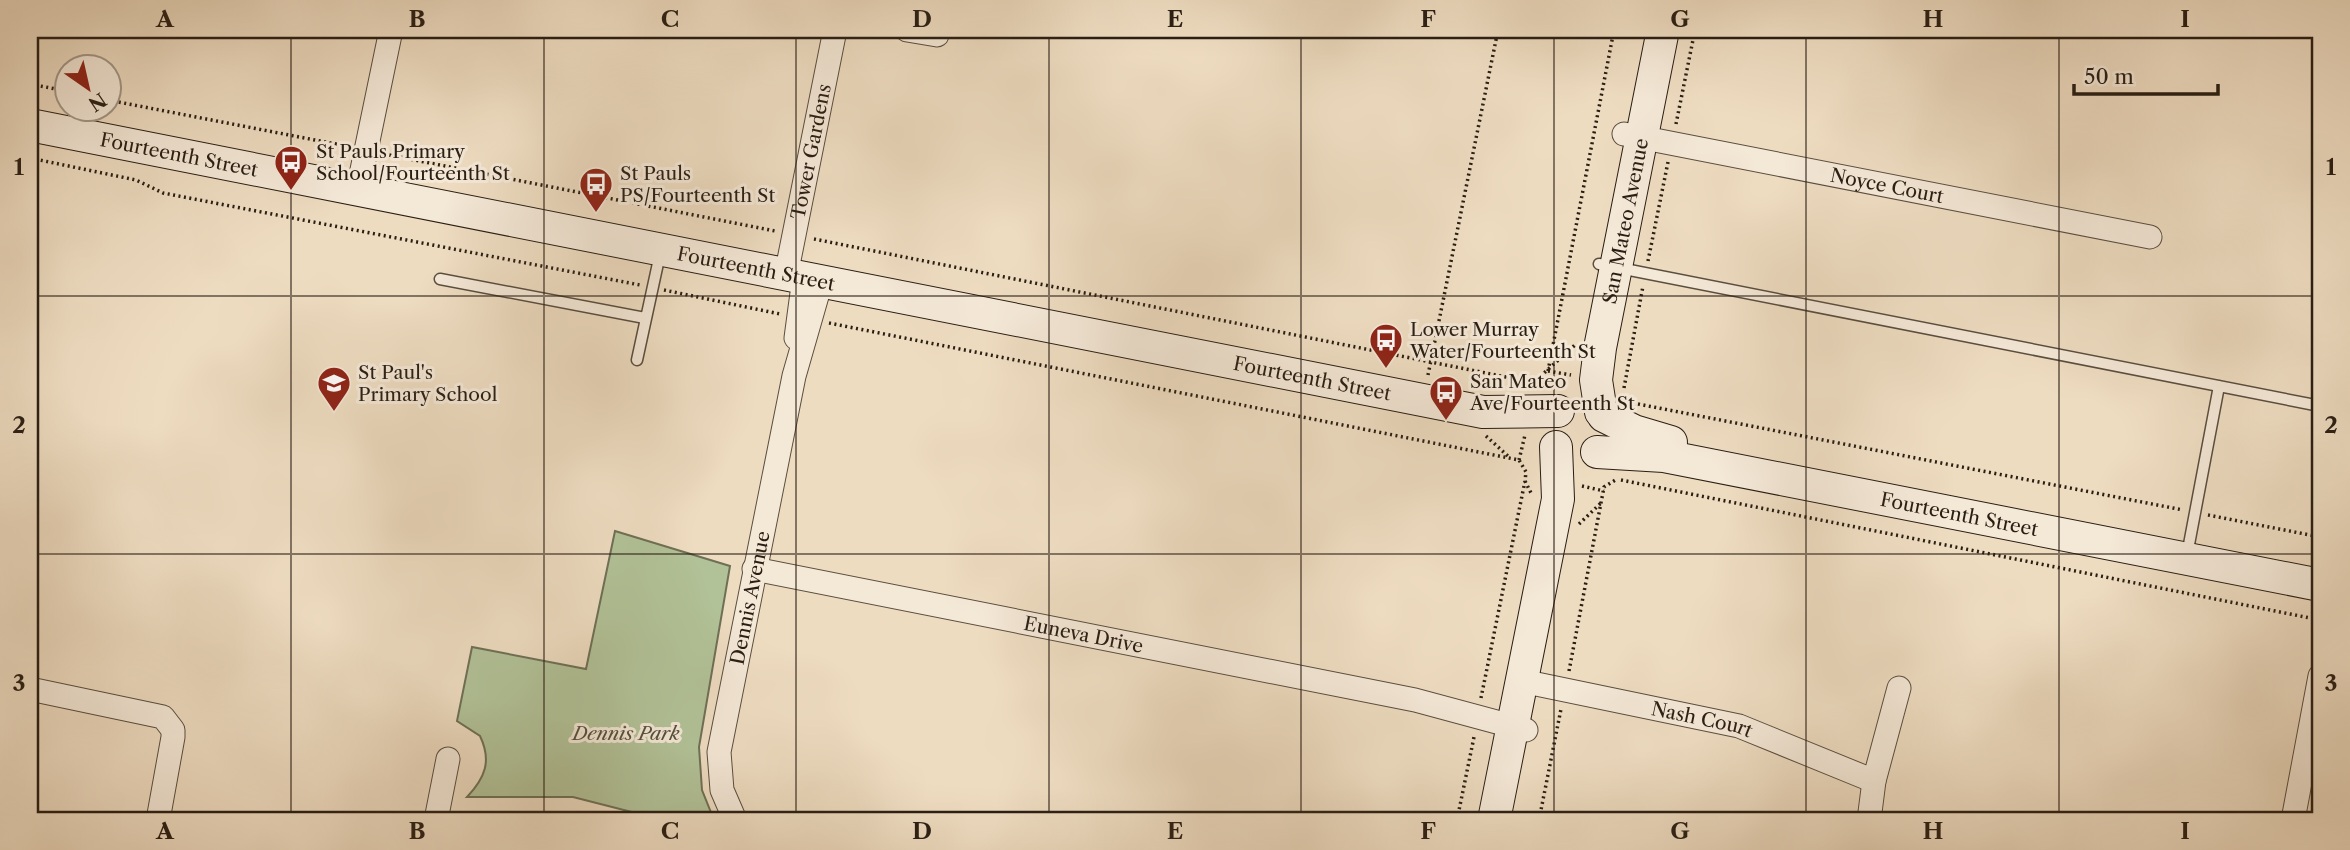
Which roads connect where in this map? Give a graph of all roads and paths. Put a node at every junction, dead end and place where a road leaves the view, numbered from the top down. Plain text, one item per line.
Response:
1 (391, 30) edge
2 (835, 30) edge
3 (907, 30) edge
4 (1498, 30) edge
5 (1614, 30) edge
6 (1645, 30) edge
7 (1663, 30) edge
8 (1695, 30) edge
9 (937, 35) dead end
10 (30, 84) edge
11 (52, 88) edge
12 (122, 103) edge
13 (30, 125) edge
14 (1633, 136) junction
15 (1672, 142) junction
16 (367, 150) junction
17 (30, 158) edge
18 (358, 189) junction
19 (794, 234) junction
20 (2150, 237) dead end
21 (661, 249) junction
22 (1607, 266) junction
23 (804, 278) junction
24 (440, 279) dead end
25 (652, 288) junction
26 (645, 318) junction
27 (805, 319) junction
28 (1585, 337) junction
29 (637, 360) dead end
30 (1432, 360) junction
31 (1548, 371) junction
32 (2219, 386) junction
33 (1423, 401) junction
34 (1639, 404) dead end
35 (2320, 406) edge
36 (1561, 409) junction
37 (1483, 412) junction
38 (1602, 414) junction
39 (1555, 445) junction
40 (1595, 454) junction
41 (1624, 474) dead end
42 (1615, 480) junction
43 (2195, 512) junction
44 (2320, 537) edge
45 (2187, 552) junction
46 (754, 569) junction
47 (2320, 570) edge
48 (2320, 585) edge
49 (2320, 620) edge
50 (2320, 676) edge
51 (1899, 688) dead end
52 (30, 689) edge
53 (1530, 706) junction
54 (1478, 712) junction
55 (448, 759) dead end
56 (1874, 781) junction
57 (158, 820) edge
58 (436, 820) edge
59 (735, 820) edge
60 (1457, 820) edge
61 (1494, 820) edge
62 (1508, 820) edge
63 (1539, 820) edge
64 (1869, 820) edge
65 (2293, 820) edge

1 - 16 street
2 - 19 street, Tower Gardens
3 - 9 street
4 - 30 path
5 - 31 path
6 - 14 street, San Mateo Avenue
7 - 14 street, San Mateo Avenue
8 - 15 path
10 - 11 path
12 - 16 path
13 - 18 street, Fourteenth Street
14 - 15 street, Noyce Court
14 - 22 street, San Mateo Avenue
15 - 20 street, Noyce Court
16 - 18 street
16 - 19 path
17 - 25 path
18 - 21 street, Fourteenth Street
19 - 23 street, Tower Gardens
19 - 30 path
21 - 23 street, Fourteenth Street
21 - 25 lane
22 - 28 street, San Mateo Avenue
22 - 32 lane
22 - 38 street, San Mateo Avenue
23 - 27 street, Dennis Avenue
23 - 33 street, Fourteenth Street
24 - 26 lane
25 - 26 lane
25 - 27 path
26 - 29 lane
27 - 46 street, Dennis Avenue
27 - 54 path
28 - 31 path
28 - 36 street, San Mateo Avenue
30 - 31 path
30 - 33 path
32 - 35 lane
32 - 43 lane
33 - 37 street, Fourteenth Street
34 - 43 path
36 - 37 street, Fourteenth Street
36 - 38 street
36 - 39 street
37 - 39 street, Fourteenth Street
38 - 40 street
38 - 45 street, Fourteenth Street
39 - 40 street
39 - 53 street
40 - 45 street, Fourteenth Street
40 - 53 street
41 - 42 path
42 - 49 path
42 - 53 path
43 - 44 path
43 - 45 lane
45 - 47 street, Fourteenth Street
45 - 48 street, Fourteenth Street
46 - 54 street, Euneva Drive
46 - 59 street, Dennis Avenue
50 - 65 street
51 - 56 street
52 - 57 street
53 - 54 street, Euneva Drive
53 - 56 street, Nash Court
53 - 61 street
53 - 62 street
53 - 63 path
54 - 60 path
55 - 58 street
56 - 64 street

